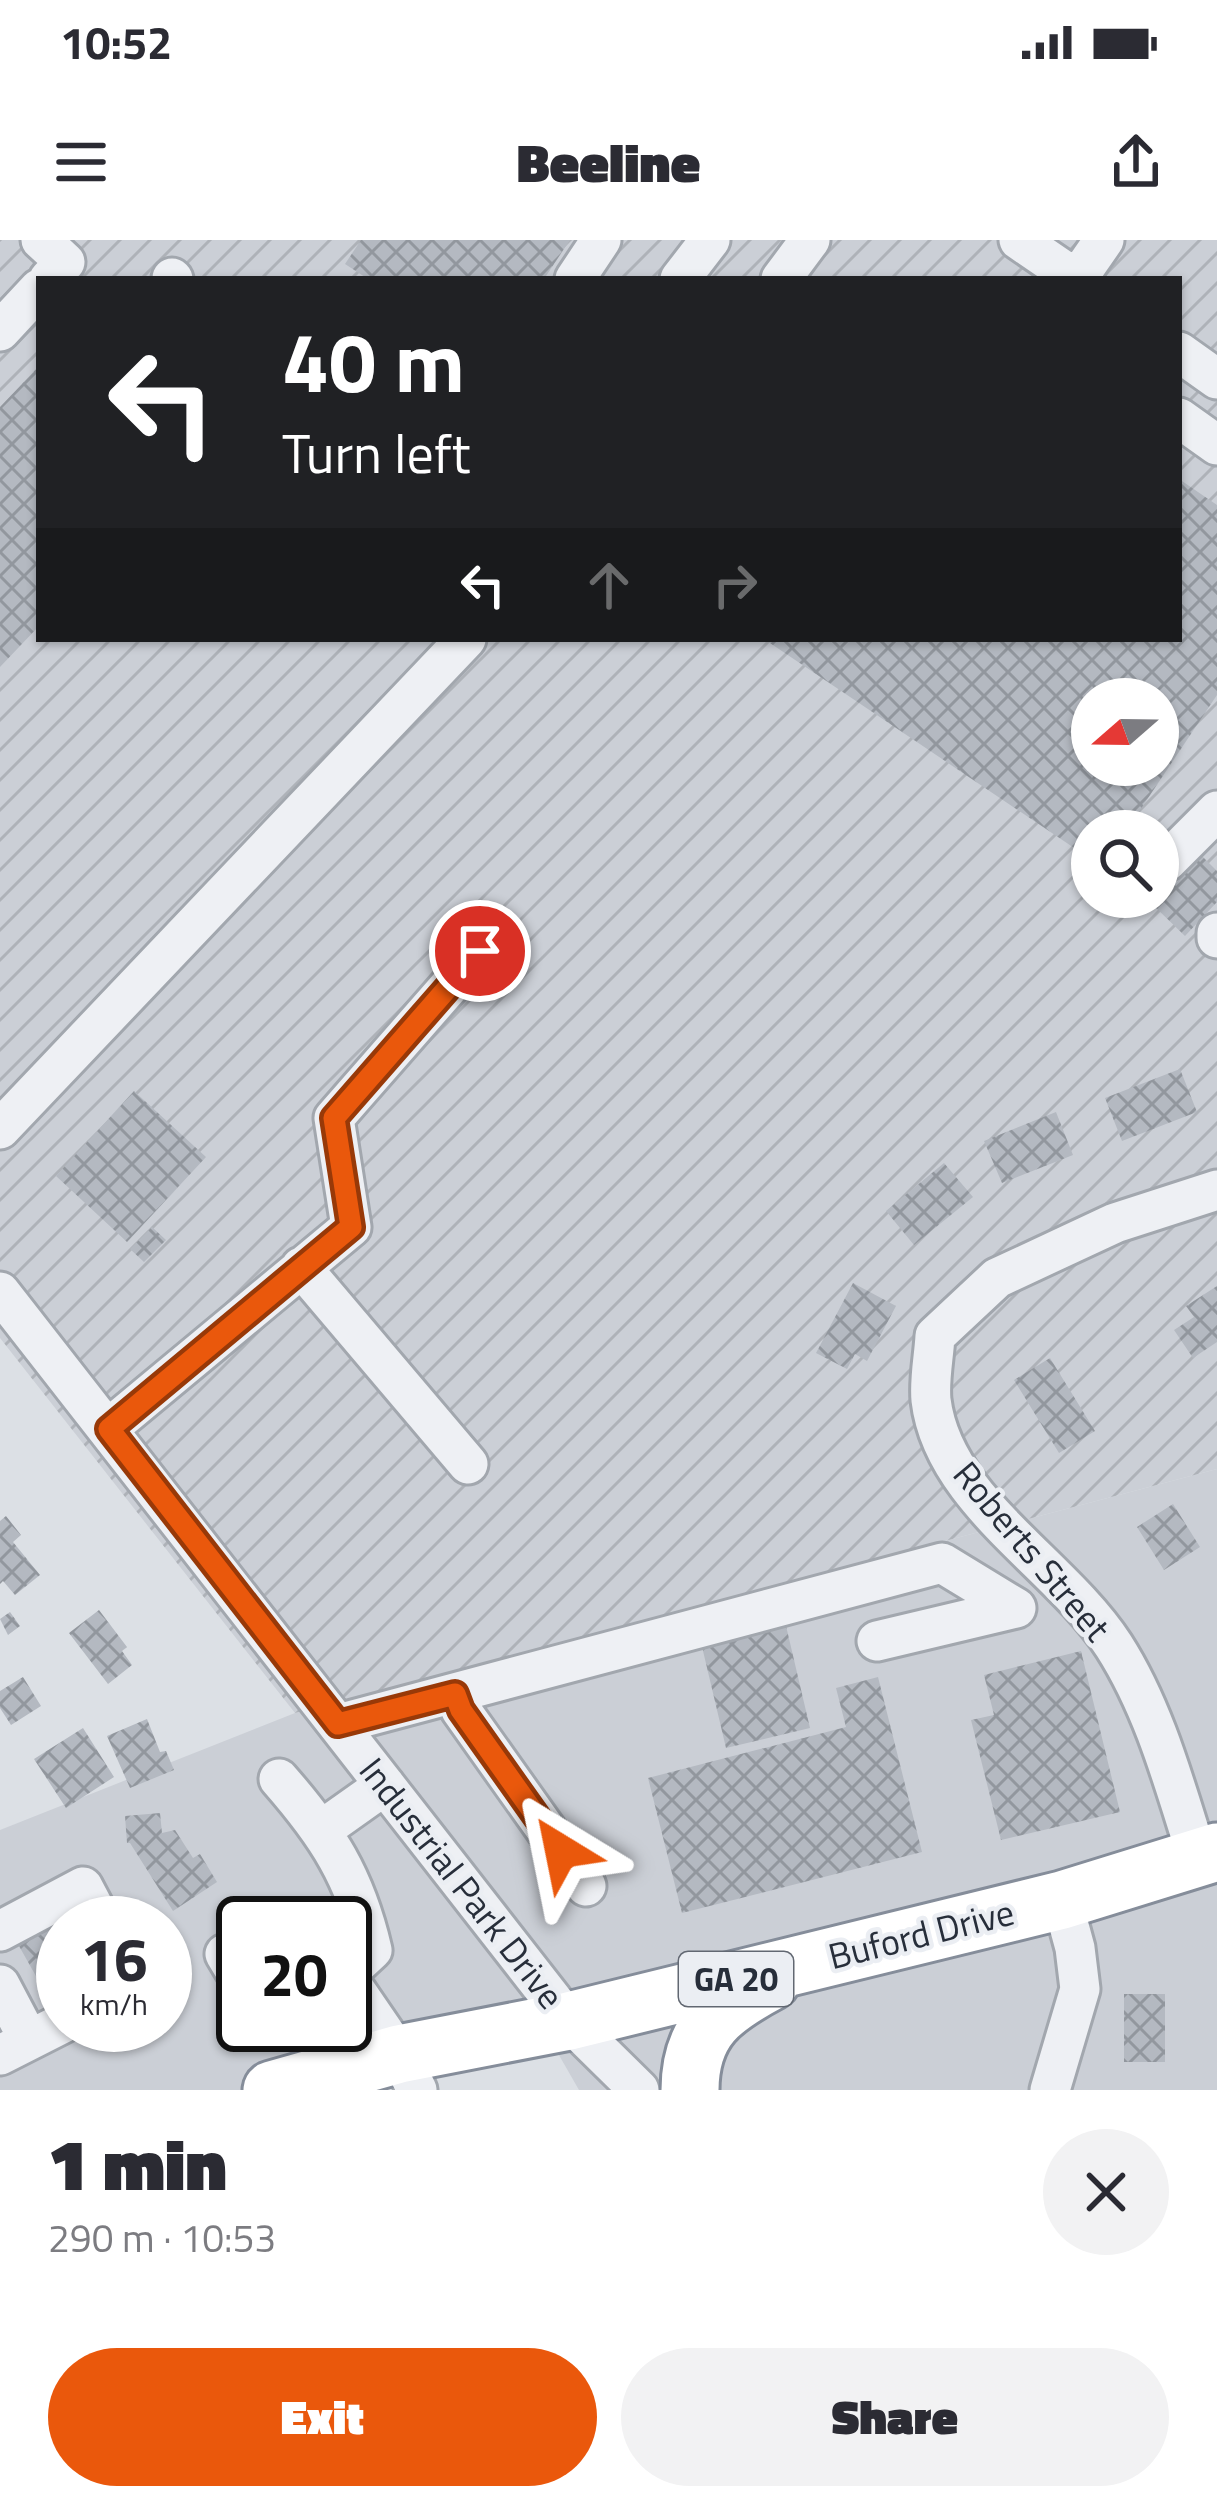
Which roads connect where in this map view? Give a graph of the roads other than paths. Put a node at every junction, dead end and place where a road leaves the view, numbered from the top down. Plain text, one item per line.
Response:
1 (602, 240) edge
2 (710, 240) edge
3 (810, 240) edge
4 (1019, 240) edge
5 (1104, 240) edge
6 (577, 276) edge
7 (682, 276) edge
8 (783, 276) edge
9 (1072, 276) edge
10 (1078, 276) edge
11 (36, 287) edge
12 (0, 331) edge
13 (1182, 354) edge
14 (1217, 379) edge
15 (1182, 420) edge
16 (1217, 445) edge
17 (463, 642) edge
18 (1217, 811) edge
19 (1179, 849) edge
20 (480, 951) dead end
21 (0, 1130) edge
22 (1217, 1190) edge
23 (301, 1268) junction
24 (0, 1292) edge
25 (109, 1429) junction
26 (468, 1464) dead end
27 (878, 1641) dead end
28 (455, 1694) junction
29 (338, 1724) junction
30 (279, 1779) dead end
31 (385, 1785) junction
32 (323, 1829) junction
33 (1207, 1855) edge
34 (586, 1886) dead end
35 (357, 1896) edge
36 (1062, 1900) junction
37 (36, 1912) edge
38 (0, 1931) edge
39 (808, 1960) junction
40 (0, 1985) edge
41 (372, 2017) edge
42 (568, 2021) junction
43 (31, 2040) edge
44 (408, 2072) edge
45 (272, 2090) edge
46 (639, 2090) edge
47 (691, 2090) edge
48 (1049, 2090) edge

1 - 6 street
2 - 7 street
3 - 8 street
4 - 9 street
5 - 10 street
11 - 12 street
13 - 14 street
15 - 16 street
17 - 21 street
18 - 19 street
20 - 23 street
22 - 33 street, Roberts Street
23 - 25 street
23 - 26 street
24 - 25 street, Industrial Park Drive
25 - 29 street, Industrial Park Drive
27 - 28 street
28 - 29 street
28 - 34 street
29 - 31 street, Industrial Park Drive
30 - 32 street
31 - 32 street
31 - 42 street, Industrial Park Drive
32 - 35 street
33 - 36 highway, Buford Drive / GA 20
36 - 39 highway, Buford Drive / GA 20
36 - 48 street
37 - 38 street
39 - 42 highway, Buford Drive / GA 20
39 - 47 highway
40 - 43 street
41 - 44 street
42 - 44 highway, Buford Drive / GA 20
42 - 46 street, Industrial Park Drive
44 - 45 highway, Buford Drive / GA 20

